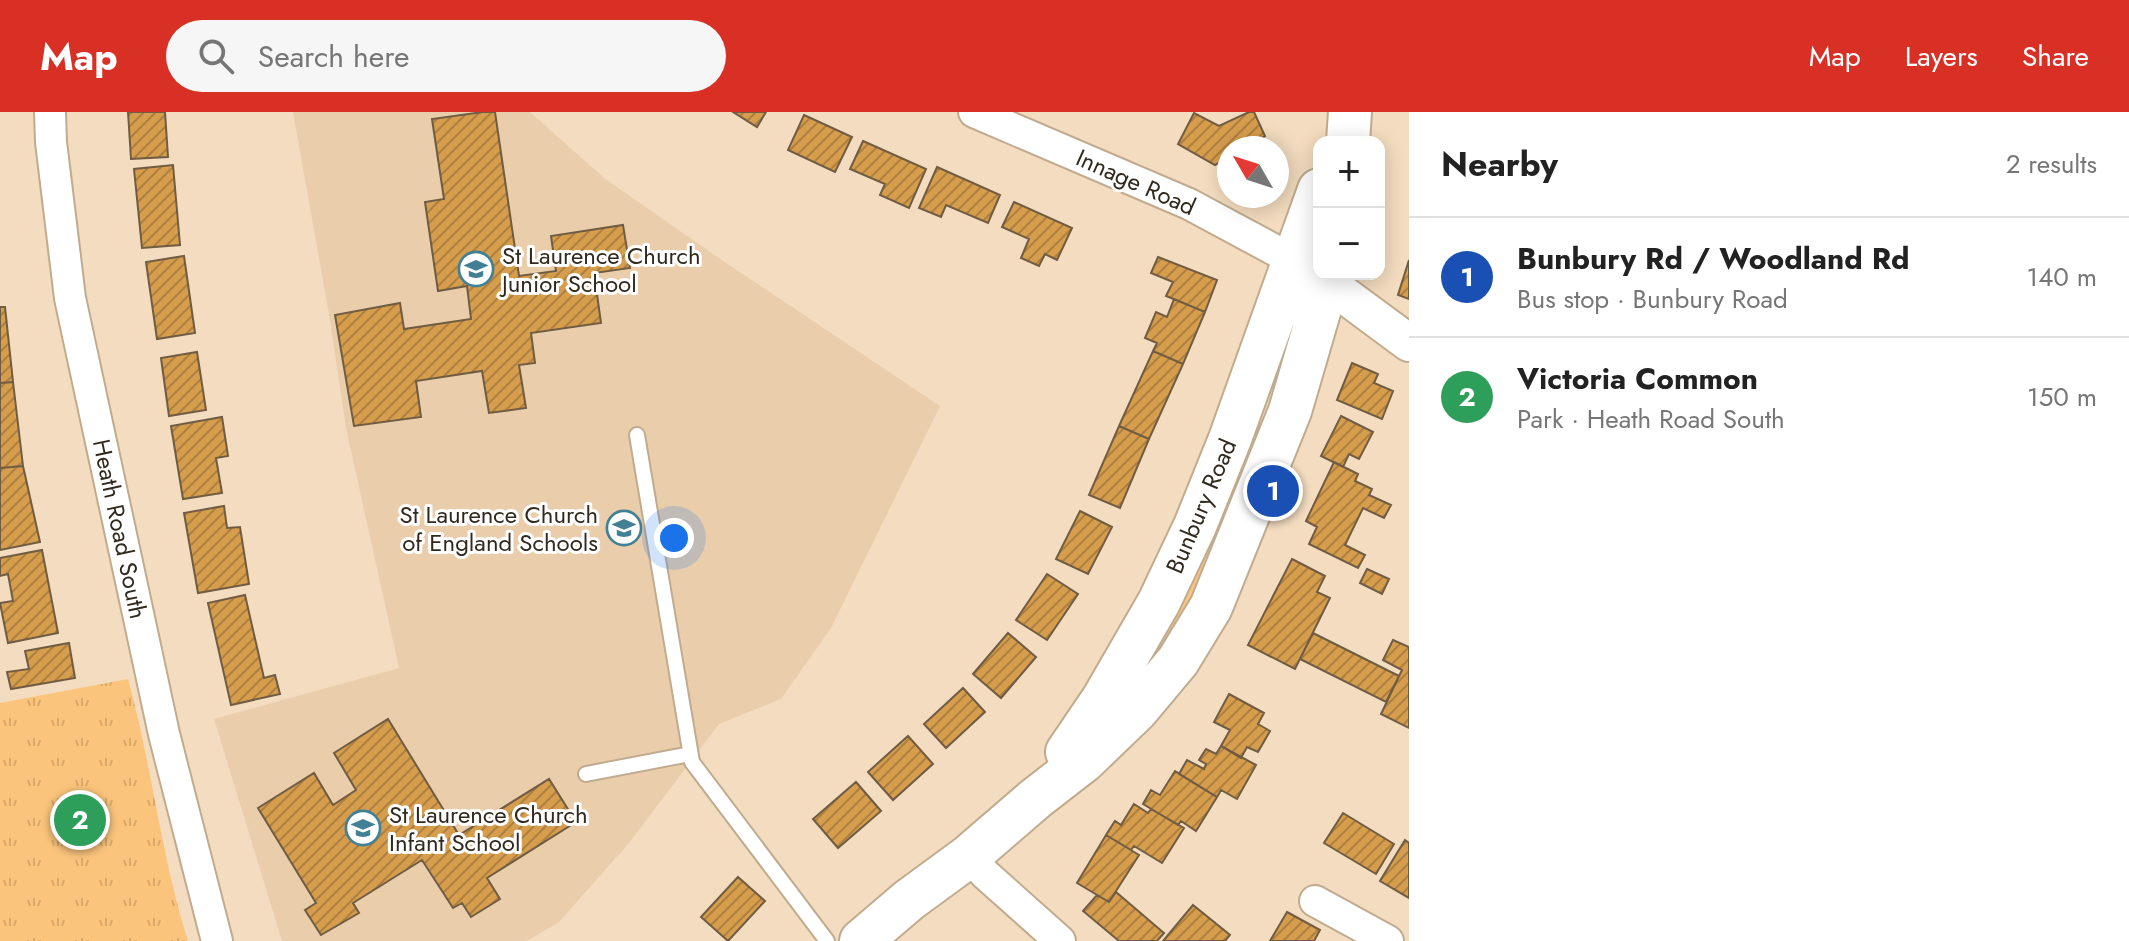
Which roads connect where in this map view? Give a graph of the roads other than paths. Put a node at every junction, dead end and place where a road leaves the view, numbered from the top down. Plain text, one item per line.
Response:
1 (50, 112) edge
2 (974, 112) edge
3 (1313, 270) edge
4 (1317, 280) edge
5 (1327, 280) edge
6 (1409, 343) edge
7 (637, 435) dead end
8 (690, 754) junction
9 (586, 774) dead end
10 (969, 856) junction
11 (1315, 901) dead end
12 (217, 941) edge
13 (827, 941) edge
14 (861, 941) edge
15 (1060, 941) edge
16 (1388, 941) edge

1 - 12 street, Heath Road South
2 - 3 street, Innage Road
4 - 10 main road, Bunbury Road
5 - 6 street
7 - 8 lane
8 - 9 lane
8 - 13 lane
10 - 14 main road, Bunbury Road
10 - 15 street
11 - 16 street

